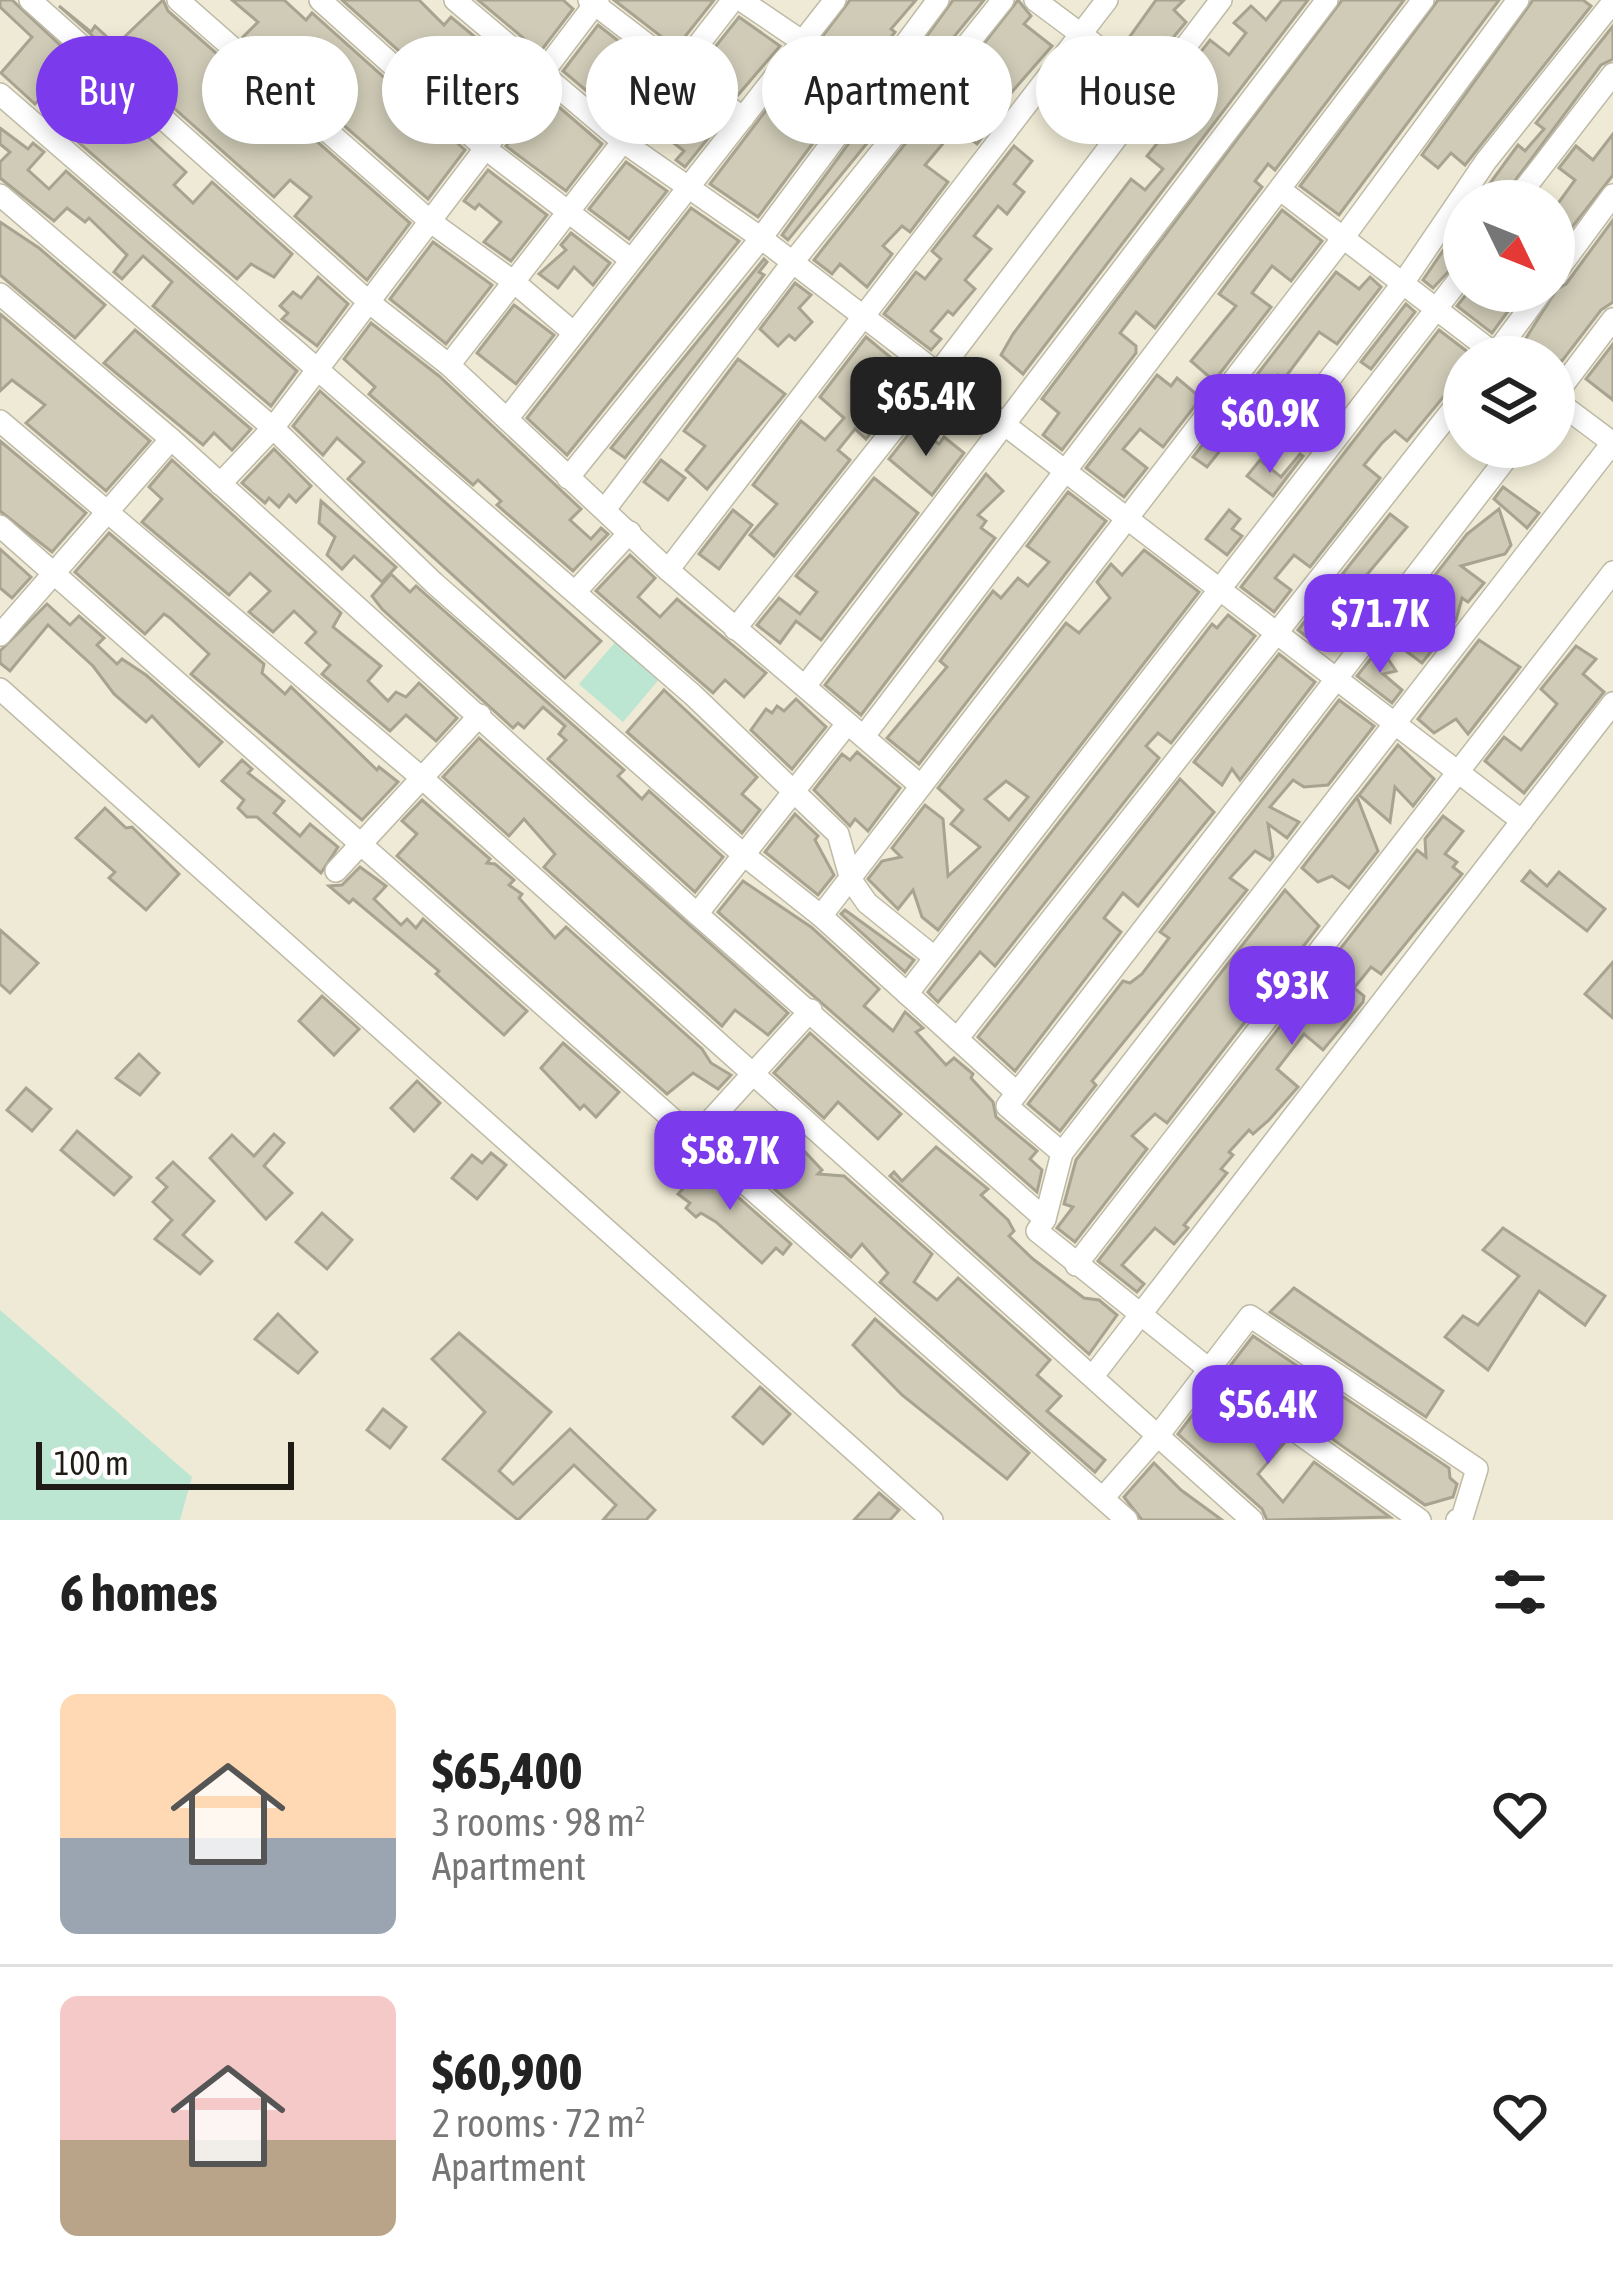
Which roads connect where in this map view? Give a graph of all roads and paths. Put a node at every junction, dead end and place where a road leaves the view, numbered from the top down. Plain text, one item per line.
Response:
1 (30, 0) edge
2 (178, 0) edge
3 (320, 0) edge
4 (455, 0) edge
5 (737, 0) edge
6 (835, 0) edge
7 (938, 0) edge
8 (1003, 0) edge
9 (1035, 0) edge
10 (1107, 0) edge
11 (1221, 0) edge
12 (1327, 0) edge
13 (1424, 0) edge
14 (1518, 0) edge
15 (594, 2) edge
16 (1610, 4) edge
17 (1081, 35) junction
18 (496, 36) edge
19 (635, 36) edge
20 (709, 36) edge
21 (793, 36) edge
22 (807, 36) edge
23 (1194, 36) edge
24 (562, 48) edge
25 (1613, 74) edge
26 (562, 93) edge
27 (0, 94) edge
28 (762, 94) edge
29 (586, 112) edge
30 (738, 114) edge
31 (743, 118) junction
32 (490, 144) edge
33 (620, 144) edge
34 (626, 144) edge
35 (1113, 144) edge
36 (486, 149) junction
37 (1531, 180) edge
38 (689, 187) junction
39 (1282, 191) junction
40 (0, 195) edge
41 (1613, 195) edge
42 (566, 214) junction
43 (431, 222) junction
44 (761, 238) junction
45 (1343, 238) junction
46 (1575, 247) edge
47 (630, 259) junction
48 (792, 263) junction
49 (514, 282) junction
50 (1403, 284) junction
51 (0, 294) edge
52 (370, 303) junction
53 (1443, 303) edge
54 (1438, 310) junction
55 (866, 318) junction
56 (1613, 319) edge
57 (574, 333) junction
58 (1471, 336) edge
59 (449, 365) junction
60 (317, 368) junction
61 (1575, 370) edge
62 (938, 373) junction
63 (1575, 414) edge
64 (507, 419) junction
65 (0, 421) edge
66 (1443, 422) edge
67 (1007, 426) junction
68 (273, 428) junction
69 (1289, 432) dead end
70 (171, 439) junction
71 (1613, 443) edge
72 (1500, 468) edge
73 (1066, 472) junction
74 (568, 478) junction
75 (220, 484) junction
76 (606, 508) junction
77 (108, 511) junction
78 (1129, 520) junction
79 (0, 526) edge
80 (630, 532) junction
81 (668, 570) junction
82 (1613, 572) edge
83 (53, 574) junction
84 (1222, 591) junction
85 (575, 592) junction
86 (735, 629) junction
87 (0, 635) edge
88 (1279, 635) junction
89 (1337, 679) junction
90 (806, 685) junction
91 (0, 688) edge
92 (1613, 703) edge
93 (480, 715) junction
94 (1395, 724) junction
95 (855, 730) junction
96 (1457, 772) junction
97 (422, 778) junction
98 (922, 785) junction
99 (795, 792) junction
100 (1522, 821) junction
101 (363, 842) junction
102 (744, 855) junction
103 (336, 871) dead end
104 (851, 880) junction
105 (697, 914) junction
106 (821, 916) junction
107 (934, 957) junction
108 (907, 994) junction
109 (811, 1010) junction
110 (957, 1039) junction
111 (753, 1073) junction
112 (1018, 1093) junction
113 (697, 1136) junction
114 (1062, 1153) junction
115 (668, 1168) dead end
116 (1045, 1219) junction
117 (1076, 1265) junction
118 (1139, 1316) junction
119 (1210, 1370) junction
120 (1093, 1376) junction
121 (1157, 1438) junction
122 (1103, 1498) junction
123 (1461, 1519) edge
124 (932, 1520) edge
125 (1127, 1520) edge
126 (1252, 1520) edge
127 (1420, 1520) edge

1 - 52 street
2 - 43 street
3 - 36 street
4 - 18 street
5 - 20 street
5 - 21 street
6 - 22 street
7 - 44 street
8 - 48 street
9 - 17 street
10 - 17 street
11 - 23 street
12 - 67 street
13 - 39 street
14 - 45 street
15 - 19 street
15 - 24 street
16 - 50 street
17 - 55 street
25 - 37 street
26 - 29 street
27 - 60 street
28 - 31 street
30 - 31 street
31 - 38 street
32 - 36 street
33 - 42 street
34 - 38 street
35 - 62 street
36 - 42 street
36 - 43 street
38 - 44 street
38 - 47 street
39 - 45 street
39 - 73 street
40 - 68 street
41 - 46 street
42 - 47 street
42 - 49 street
43 - 49 street
43 - 52 street
44 - 48 street
44 - 74 street
45 - 50 street
45 - 78 street
47 - 57 street
48 - 55 street
48 - 76 street
49 - 57 street
49 - 59 street
50 - 54 street
50 - 69 street
51 - 70 street
52 - 59 street
52 - 60 street
53 - 54 street
54 - 58 street
54 - 84 street
55 - 62 street
55 - 81 street
56 - 61 street
57 - 64 street
59 - 64 street
60 - 68 street
60 - 85 street
62 - 67 street
62 - 86 street
63 - 71 street
64 - 74 street
65 - 77 street
66 - 88 street
67 - 73 street
67 - 90 street
68 - 75 street
68 - 102 street
70 - 75 street
70 - 77 street
71 - 94 street
72 - 89 street
73 - 78 street
73 - 95 street
74 - 76 street
75 - 93 street
76 - 80 street
77 - 83 street
77 - 97 street
78 - 84 street
78 - 98 street
79 - 83 street
80 - 81 street
80 - 85 street
81 - 86 street
82 - 96 street
83 - 87 street
83 - 101 street
84 - 88 street
84 - 107 street
85 - 99 street
86 - 90 street
88 - 89 street
88 - 110 street
89 - 94 street
89 - 112 street
90 - 95 street
91 - 124 street
92 - 100 street
93 - 97 street
93 - 105 street
94 - 96 street
94 - 114 street
95 - 98 street
95 - 99 street
96 - 100 street
96 - 117 street
97 - 101 street
97 - 111 street
98 - 104 street
99 - 102 street
99 - 104 street
100 - 118 street
101 - 103 street
101 - 113 street
102 - 105 street
102 - 106 street
104 - 106 street
104 - 107 street
105 - 109 street
106 - 108 street
107 - 108 street
108 - 110 street
109 - 111 street
109 - 116 street
110 - 112 street
111 - 113 street
111 - 120 street
112 - 114 street
113 - 115 street
113 - 122 street
114 - 116 street
116 - 117 street
117 - 118 street
118 - 119 street
118 - 120 street
119 - 121 street
119 - 123 street
119 - 127 street
120 - 121 street
121 - 122 street
121 - 126 street
122 - 125 street

